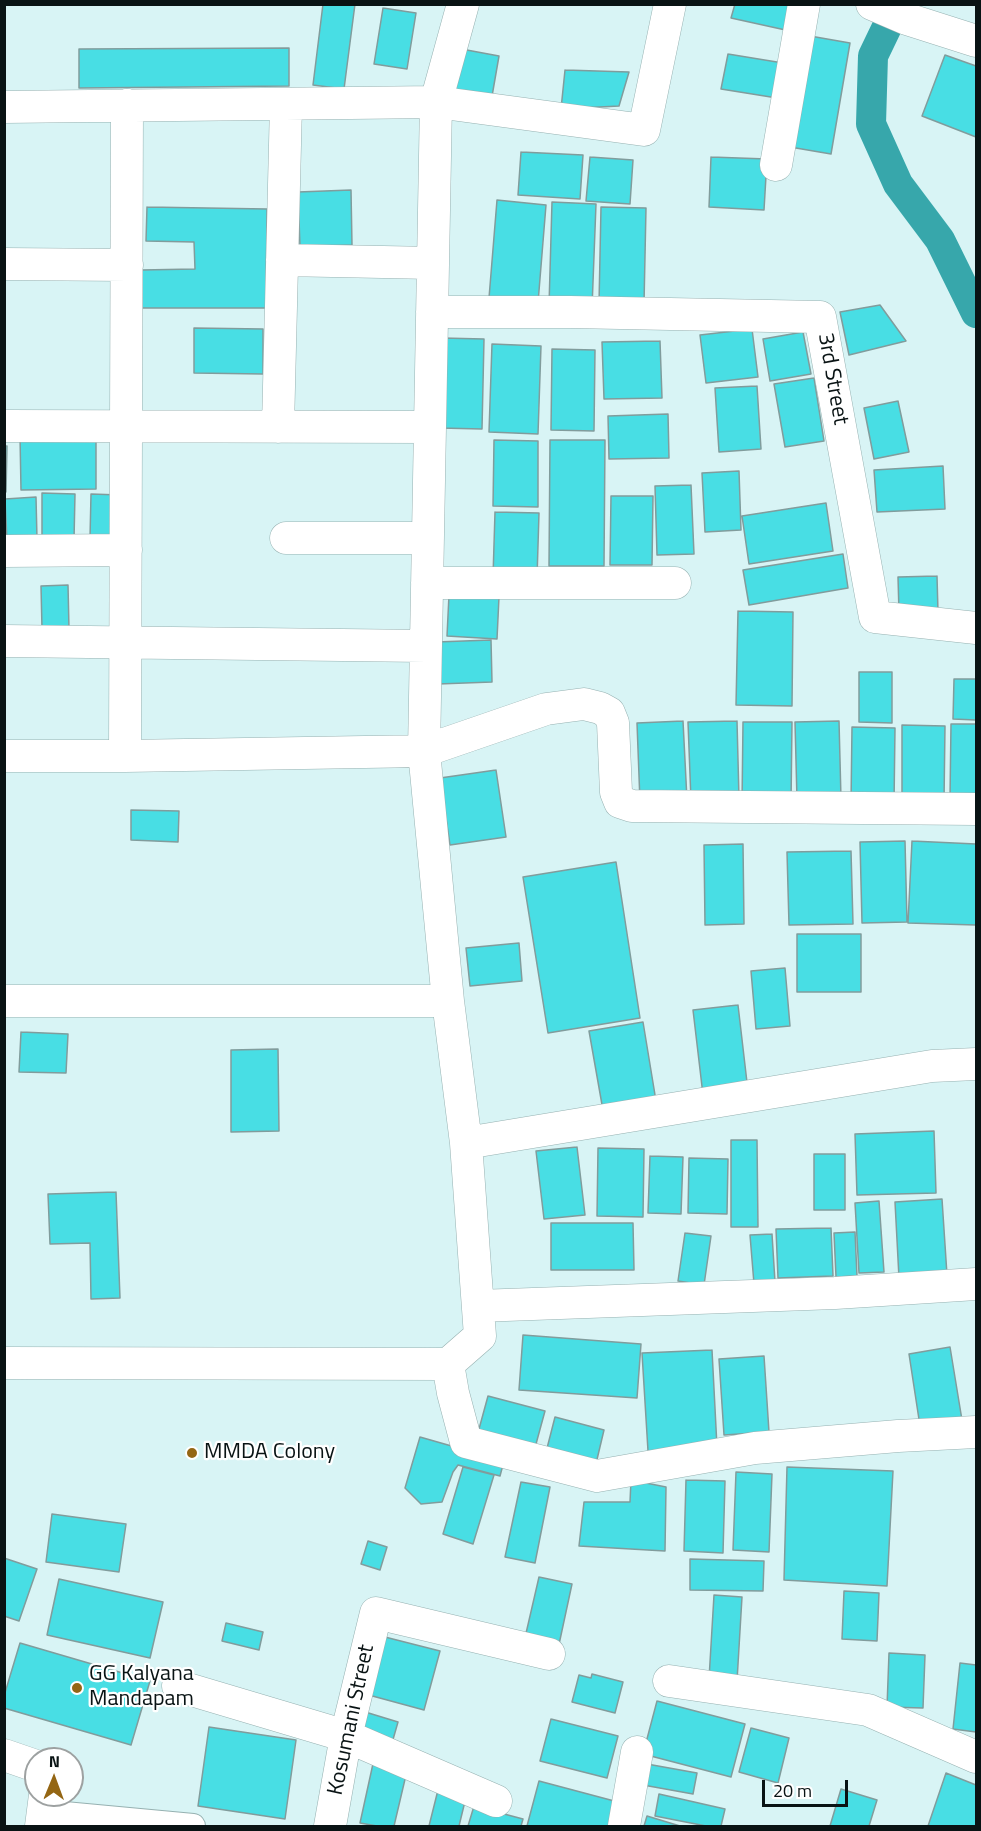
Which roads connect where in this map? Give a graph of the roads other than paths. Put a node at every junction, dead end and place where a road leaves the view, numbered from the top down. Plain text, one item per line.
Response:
1 (463, 4) edge
2 (670, 4) edge
3 (804, 4) edge
4 (872, 4) edge
5 (976, 41) edge
6 (436, 102) junction
7 (286, 104) junction
8 (127, 105) junction
9 (4, 107) edge
10 (776, 165) dead end
11 (282, 261) junction
12 (433, 263) junction
13 (4, 264) edge
14 (127, 265) junction
15 (432, 312) junction
16 (126, 425) junction
17 (4, 426) edge
18 (278, 426) junction
19 (430, 427) junction
20 (286, 538) dead end
21 (428, 538) junction
22 (126, 550) junction
23 (4, 551) edge
24 (427, 583) junction
25 (675, 583) dead end
26 (976, 628) edge
27 (4, 641) edge
28 (125, 643) junction
29 (426, 646) junction
30 (424, 751) junction
31 (4, 756) edge
32 (125, 756) junction
33 (976, 809) edge
34 (448, 1000) junction
35 (4, 1001) edge
36 (976, 1064) edge
37 (466, 1143) junction
38 (976, 1284) edge
39 (478, 1306) junction
40 (4, 1363) edge
41 (448, 1364) junction
42 (976, 1432) edge
43 (549, 1654) dead end
44 (669, 1681) dead end
45 (178, 1686) dead end
46 (346, 1736) junction
47 (637, 1752) dead end
48 (4, 1755) edge
49 (976, 1756) edge
50 (24, 1762) edge
51 (496, 1801) dead end
52 (43, 1811) edge
53 (193, 1827) edge
54 (330, 1827) edge
55 (624, 1827) edge

1 - 6 street
2 - 6 street
3 - 10 street
4 - 5 street
6 - 7 street
6 - 12 street
7 - 8 street
7 - 11 street
8 - 9 street
8 - 14 street
11 - 12 street
11 - 18 street
12 - 15 street
13 - 14 street
14 - 16 street
15 - 19 street
15 - 26 street, 3rd Street
16 - 17 street
16 - 18 street
16 - 22 street
18 - 19 street
19 - 21 street
20 - 21 street
21 - 24 street
22 - 23 street
22 - 28 street
24 - 25 street
24 - 29 street
27 - 28 street
28 - 29 street
28 - 32 street
29 - 30 street
30 - 32 street
30 - 33 street
30 - 34 street
31 - 32 street
34 - 35 street
34 - 37 street
36 - 37 street
37 - 39 street
38 - 39 street
39 - 41 street
40 - 41 street
41 - 42 street
43 - 46 street, Kosumani Street
44 - 49 street
45 - 46 street
46 - 51 street
46 - 54 street, Kosumani Street
47 - 55 street
48 - 50 street
52 - 53 street

